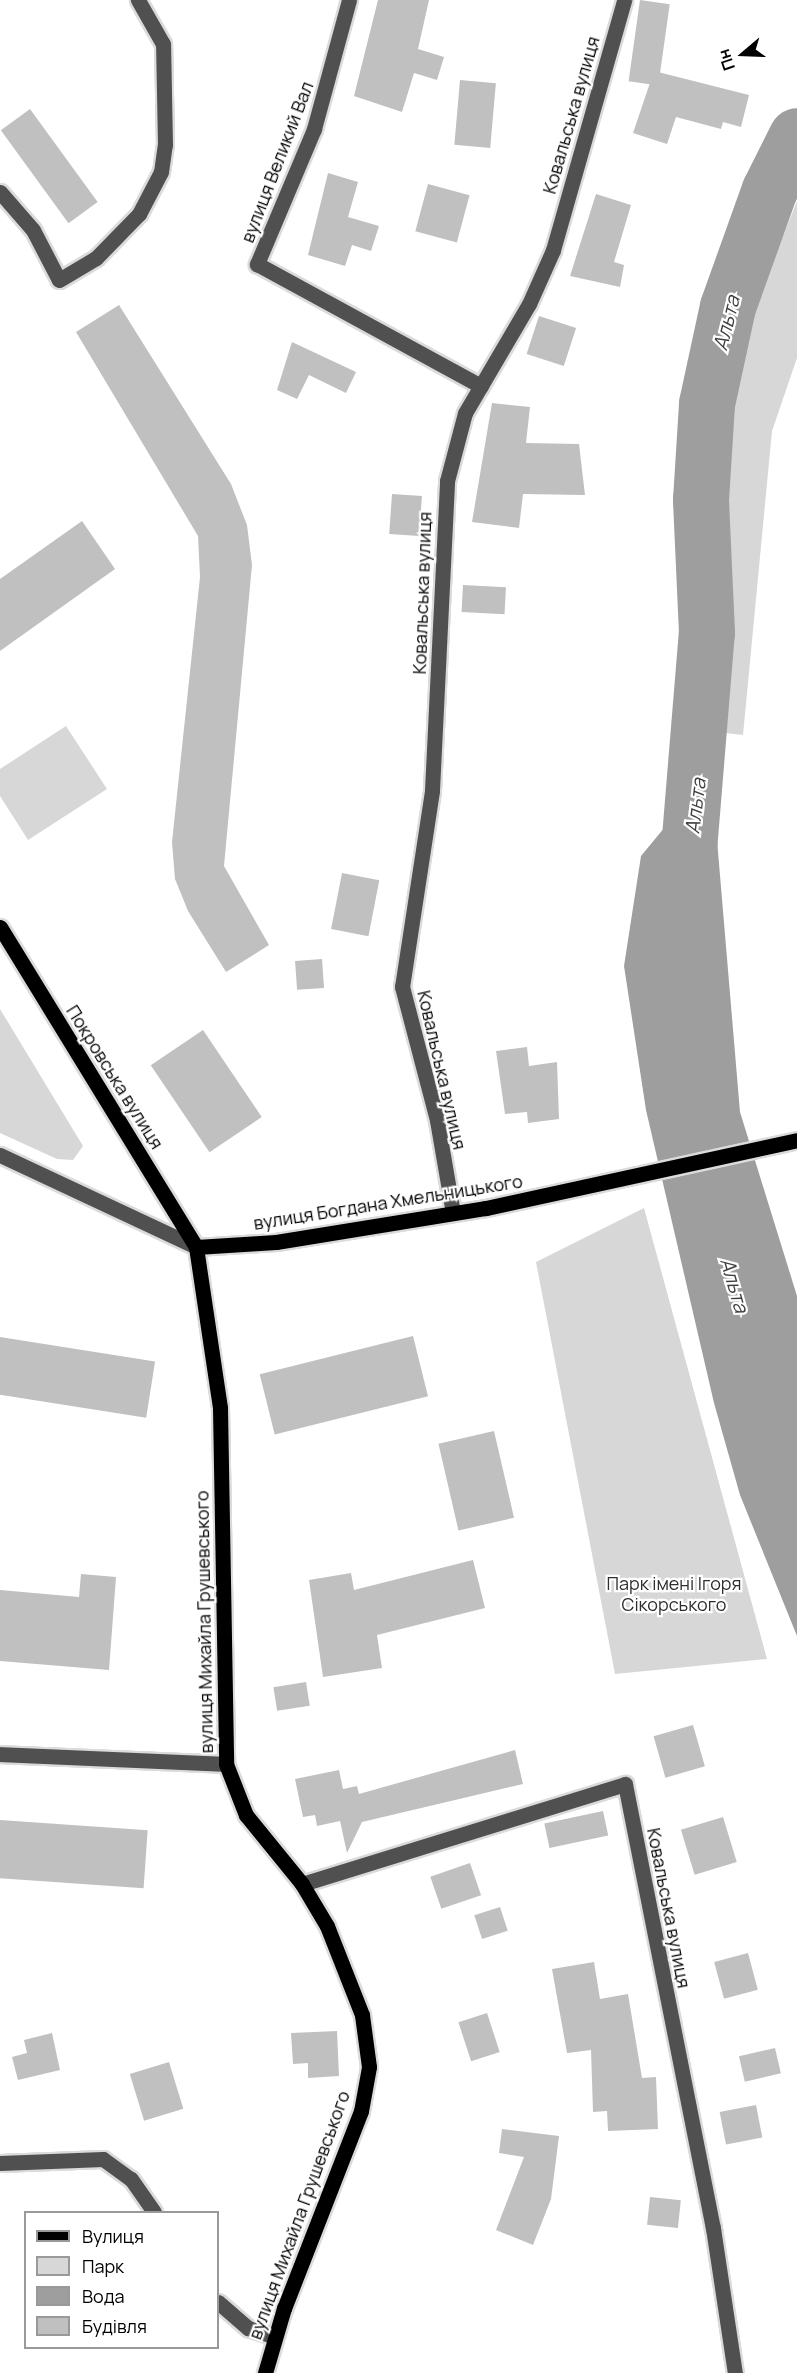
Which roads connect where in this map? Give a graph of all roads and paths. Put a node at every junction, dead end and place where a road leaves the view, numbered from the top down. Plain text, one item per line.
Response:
1 (138, 0) edge
2 (349, 0) edge
3 (624, 0) edge
4 (0, 192) edge
5 (481, 386) junction
6 (0, 927) edge
7 (790, 1142) edge
8 (0, 1155) edge
9 (453, 1214) junction
10 (196, 1247) junction
11 (0, 1754) edge
12 (226, 1764) junction
13 (302, 1884) junction
14 (0, 2163) edge
15 (153, 2211) edge
16 (219, 2303) edge
17 (275, 2337) junction
18 (265, 2373) edge
19 (735, 2373) edge

1 - 4 street
2 - 5 street, вулиця Великий Вал
3 - 5 street, Ковальська вулиця
5 - 9 street, Ковальська вулиця
6 - 10 main road, Покровська вулиця
7 - 9 main road, вулиця Богдана Хмельницького
8 - 10 street, вулиця Богдана Хмельницького
9 - 10 main road, вулиця Богдана Хмельницького
10 - 12 main road, вулиця Михайла Грушевського
11 - 12 street
12 - 13 main road, вулиця Михайла Грушевського
13 - 17 main road, вулиця Михайла Грушевського
13 - 19 street, Ковальська вулиця
14 - 15 street
16 - 17 street
17 - 18 main road, вулиця Михайла Грушевського

